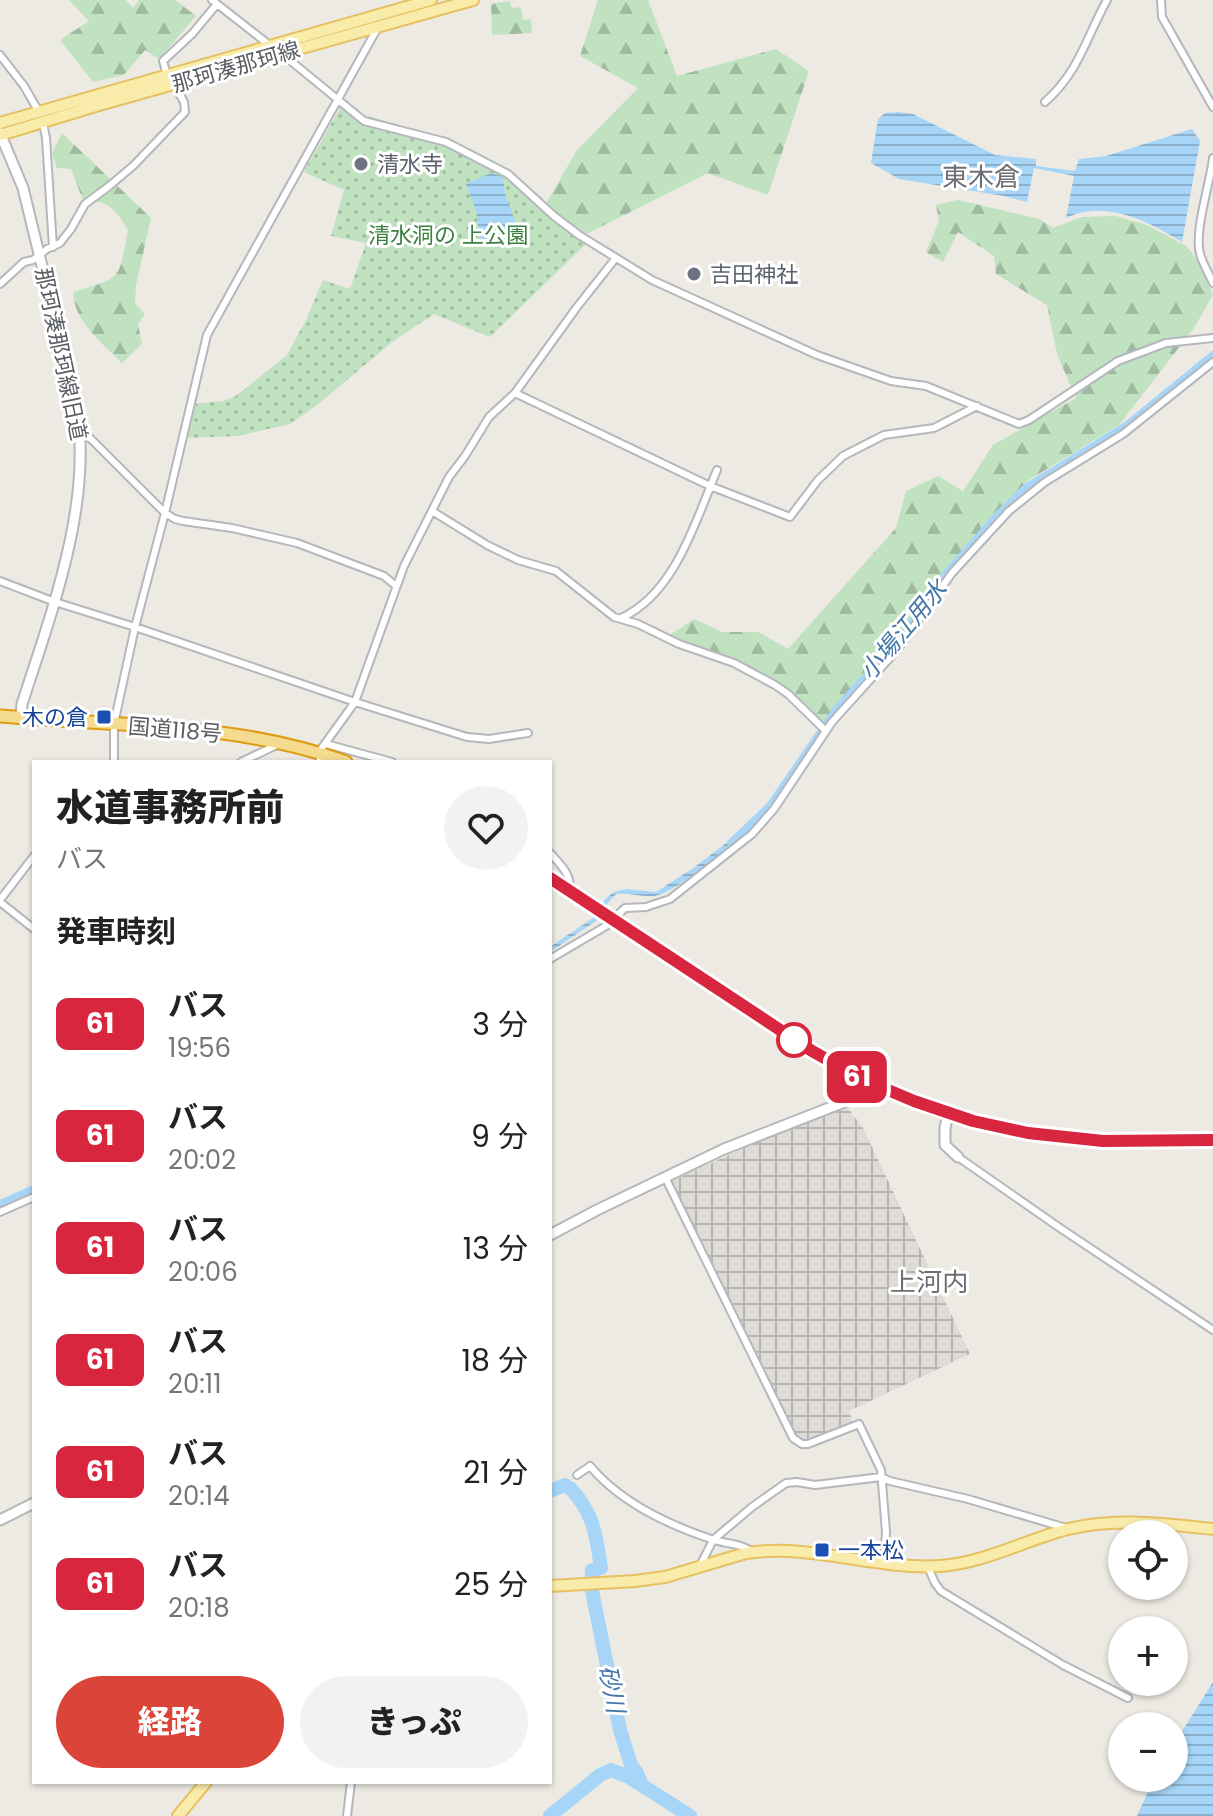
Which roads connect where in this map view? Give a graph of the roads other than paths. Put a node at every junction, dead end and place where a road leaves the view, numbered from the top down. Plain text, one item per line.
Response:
1 (394, 0) edge
2 (431, 0) edge
3 (473, 0) edge
4 (1107, 0) edge
5 (1161, 0) edge
6 (214, 2) edge
7 (387, 13) junction
8 (377, 28) junction
9 (270, 46) junction
10 (282, 54) junction
11 (0, 55) edge
12 (171, 80) junction
13 (338, 101) junction
14 (1045, 102) dead end
15 (1213, 107) edge
16 (41, 118) junction
17 (0, 123) edge
18 (0, 134) edge
19 (1213, 158) edge
20 (53, 247) junction
21 (40, 255) junction
22 (615, 259) junction
23 (1213, 283) edge
24 (0, 284) edge
25 (1213, 338) edge
26 (1213, 362) edge
27 (515, 393) junction
28 (977, 406) junction
29 (81, 436) junction
30 (717, 470) dead end
31 (710, 486) junction
32 (432, 511) junction
33 (165, 513) junction
34 (0, 581) edge
35 (396, 586) junction
36 (55, 602) junction
37 (621, 618) junction
38 (135, 627) junction
39 (355, 702) junction
40 (0, 716) edge
41 (21, 717) junction
42 (114, 724) junction
43 (823, 729) junction
44 (528, 733) dead end
45 (282, 743) junction
46 (322, 753) edge
47 (114, 760) edge
48 (246, 760) edge
49 (376, 760) edge
50 (552, 855) edge
51 (32, 859) edge
52 (552, 879) edge
53 (570, 892) junction
54 (0, 901) edge
55 (612, 919) junction
56 (32, 927) edge
57 (552, 958) edge
58 (862, 1079) junction
59 (948, 1114) junction
60 (1213, 1140) edge
61 (958, 1157) joint
62 (665, 1177) junction
63 (32, 1198) edge
64 (0, 1212) edge
65 (552, 1234) edge
66 (1213, 1330) edge
67 (577, 1475) dead end
68 (881, 1477) junction
69 (32, 1504) edge
70 (0, 1520) edge
71 (1068, 1529) junction
72 (1213, 1529) edge
73 (713, 1540) junction
74 (752, 1552) junction
75 (884, 1563) junction
76 (928, 1567) junction
77 (699, 1568) junction
78 (552, 1586) edge
79 (1128, 1698) dead end
80 (204, 1784) edge
81 (351, 1784) edge
82 (178, 1816) edge
83 (347, 1816) edge

1 - 7 street
2 - 7 main road, 那珂湊那珂線
3 - 8 main road, 那珂湊那珂線
4 - 14 street
5 - 15 street
6 - 9 street
6 - 12 street
7 - 8 street
7 - 9 main road, 那珂湊那珂線
8 - 10 main road, 那珂湊那珂線
8 - 13 street
9 - 10 street
9 - 12 main road, 那珂湊那珂線
10 - 12 main road, 那珂湊那珂線
10 - 13 street
11 - 16 street
12 - 16 main road, 那珂湊那珂線
12 - 20 street
13 - 22 street
13 - 33 street
16 - 17 main road, 那珂湊那珂線
16 - 18 main road, 那珂湊那珂線
16 - 20 street
18 - 21 street, 那珂湊那珂線旧道
19 - 23 street
20 - 21 street
21 - 24 street
21 - 29 street, 那珂湊那珂線旧道
22 - 27 street
22 - 28 street
25 - 28 street
26 - 43 street
27 - 31 street
27 - 32 street
28 - 31 street
29 - 33 street
29 - 36 street, 那珂湊那珂線旧道
30 - 31 street
31 - 37 street
32 - 35 street
32 - 37 street
33 - 35 street
33 - 38 street
34 - 36 street
35 - 39 street
36 - 38 street
36 - 41 street, 那珂湊那珂線旧道
37 - 43 street
38 - 39 street
38 - 42 street
39 - 44 street
39 - 46 street
40 - 41 highway, 国道118号
41 - 42 highway, 国道118号
42 - 45 highway, 国道118号
42 - 47 street
43 - 55 street
45 - 46 highway, 国道118号
45 - 48 street
46 - 49 street
50 - 53 street
51 - 54 street
52 - 53 highway
53 - 55 highway
54 - 56 street
55 - 57 street
55 - 58 highway
58 - 59 highway
58 - 62 street
59 - 60 highway
59 - 61 street
61 - 66 street
62 - 65 street
62 - 68 street
63 - 64 street
67 - 73 street
68 - 71 street
68 - 73 street
68 - 75 street
69 - 70 street
71 - 72 main road
71 - 76 main road
73 - 74 street
73 - 77 street
74 - 75 main road
74 - 77 main road
75 - 76 main road
76 - 79 street
77 - 78 main road
80 - 82 main road
81 - 83 street

